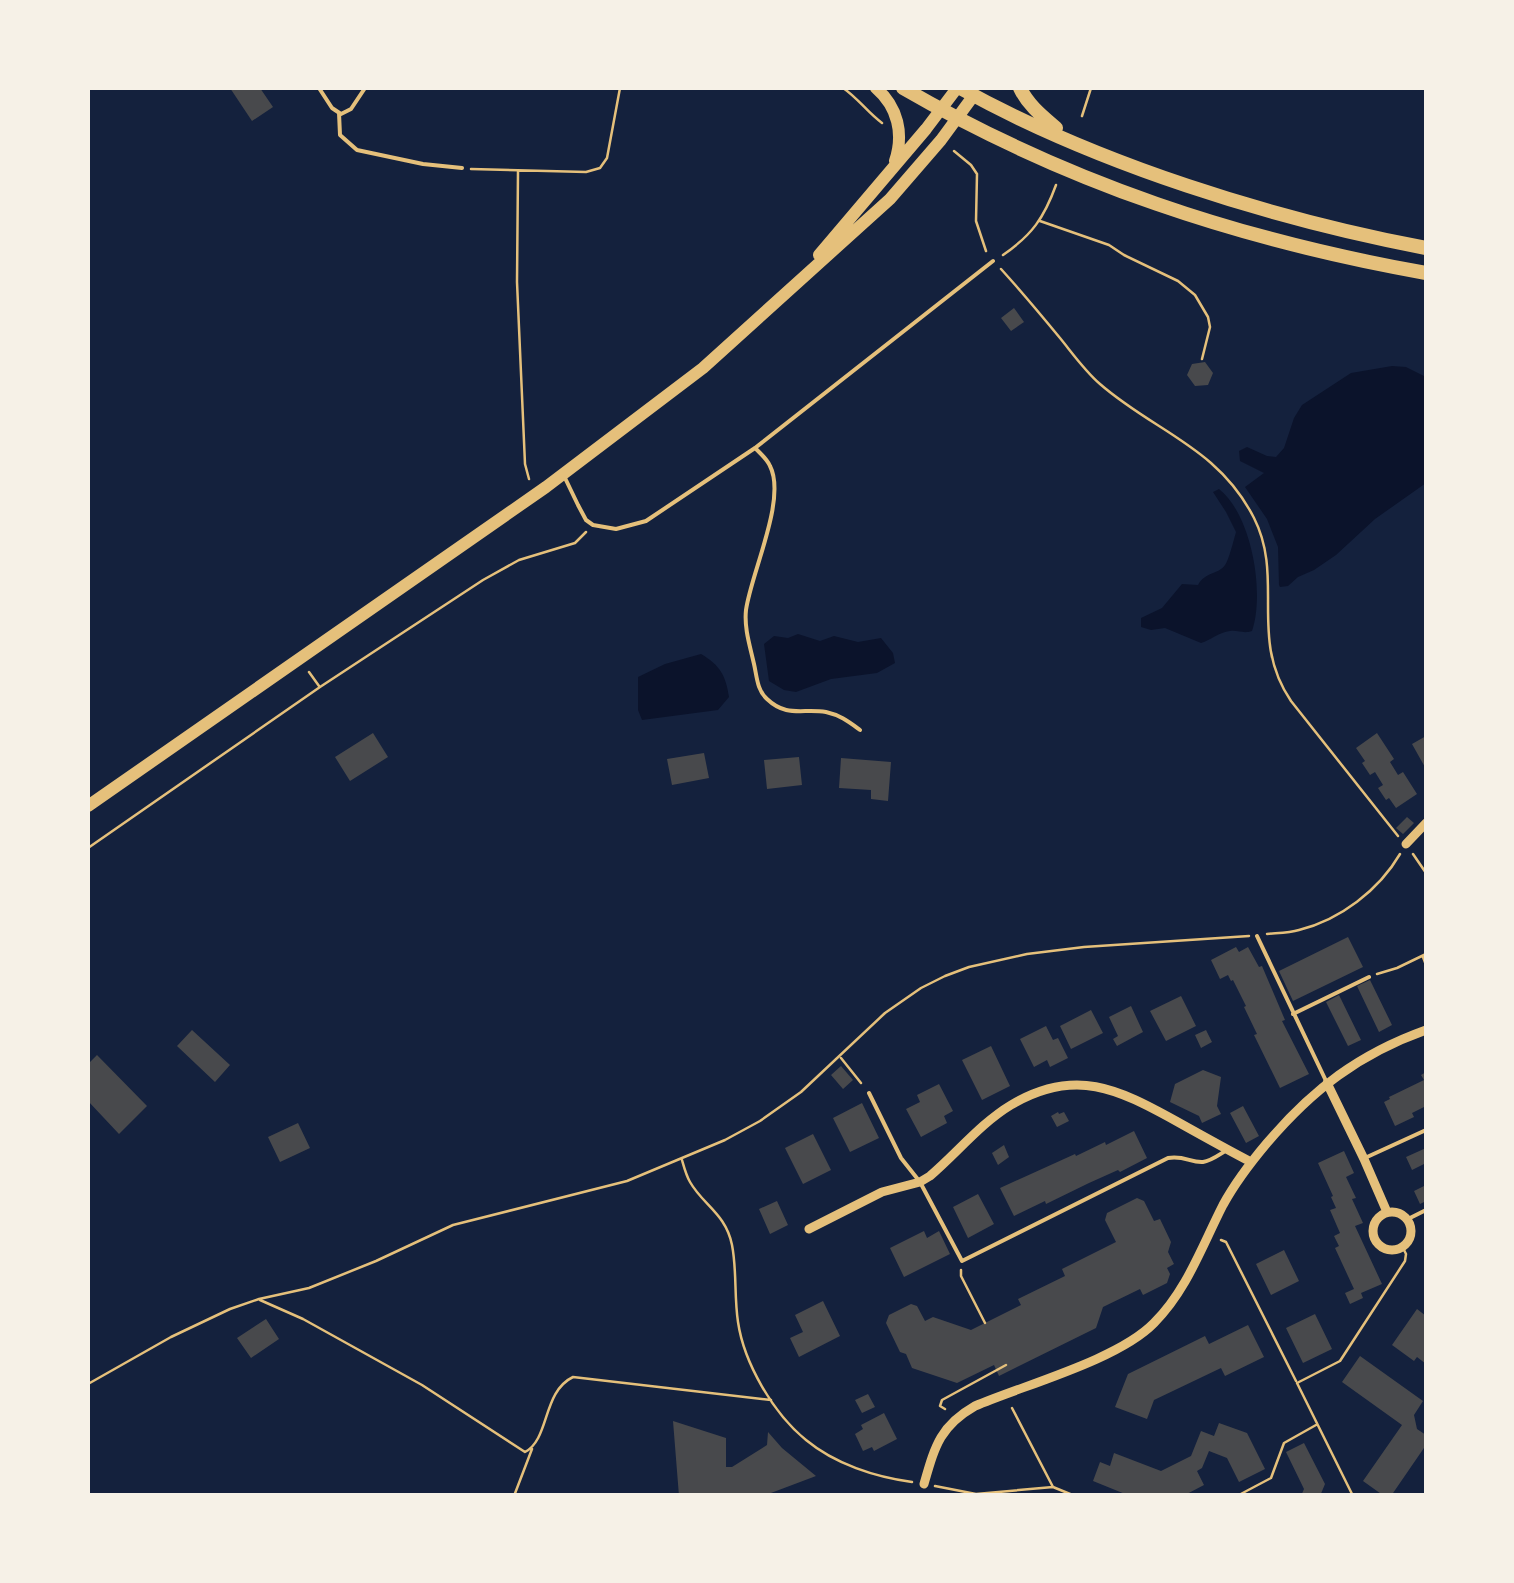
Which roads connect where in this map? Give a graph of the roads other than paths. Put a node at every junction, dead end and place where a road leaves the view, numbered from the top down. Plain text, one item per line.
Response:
1 (320, 88) edge
2 (364, 88) edge
3 (876, 88) edge
4 (903, 88) edge
5 (1020, 88) edge
6 (968, 89) edge
7 (941, 110) junction
8 (338, 113) junction
9 (957, 120) junction
10 (1068, 138) junction
11 (462, 168) road end
12 (893, 169) junction
13 (1426, 248) edge
14 (993, 262) road end
15 (1426, 273) edge
16 (798, 280) junction
17 (755, 448) junction
18 (564, 474) junction
19 (860, 730) dead end
20 (88, 806) edge
21 (1426, 824) edge
22 (1406, 844) road end
23 (1257, 936) road end
24 (1368, 977) road end
25 (1293, 1014) junction
26 (1426, 1030) edge
27 (1327, 1084) junction
28 (869, 1094) road end
29 (1426, 1130) edge
30 (1227, 1150) junction
31 (1364, 1159) junction
32 (1251, 1162) junction
33 (920, 1182) junction
34 (1426, 1210) edge
35 (1387, 1212) junction
36 (1408, 1219) junction
37 (809, 1229) dead end
38 (924, 1484) road end

1 - 8 lane
2 - 8 lane
3 - 12 main road
4 - 7 main road
5 - 10 main road
6 - 7 main road
6 - 9 main road
6 - 10 main road
7 - 9 main road
7 - 12 main road
8 - 11 lane
9 - 15 main road
9 - 16 main road
10 - 13 main road
12 - 16 main road
14 - 17 lane
16 - 18 main road
17 - 18 lane
17 - 19 lane
18 - 20 main road
21 - 22 street
23 - 25 lane
24 - 25 lane
25 - 27 lane
26 - 27 street
27 - 31 street
27 - 32 street
28 - 33 lane
29 - 31 lane
30 - 32 street
30 - 33 street
30 - 33 lane
31 - 35 street
32 - 38 street
33 - 37 street
34 - 36 lane
35 - 36 street
35 - 36 street

